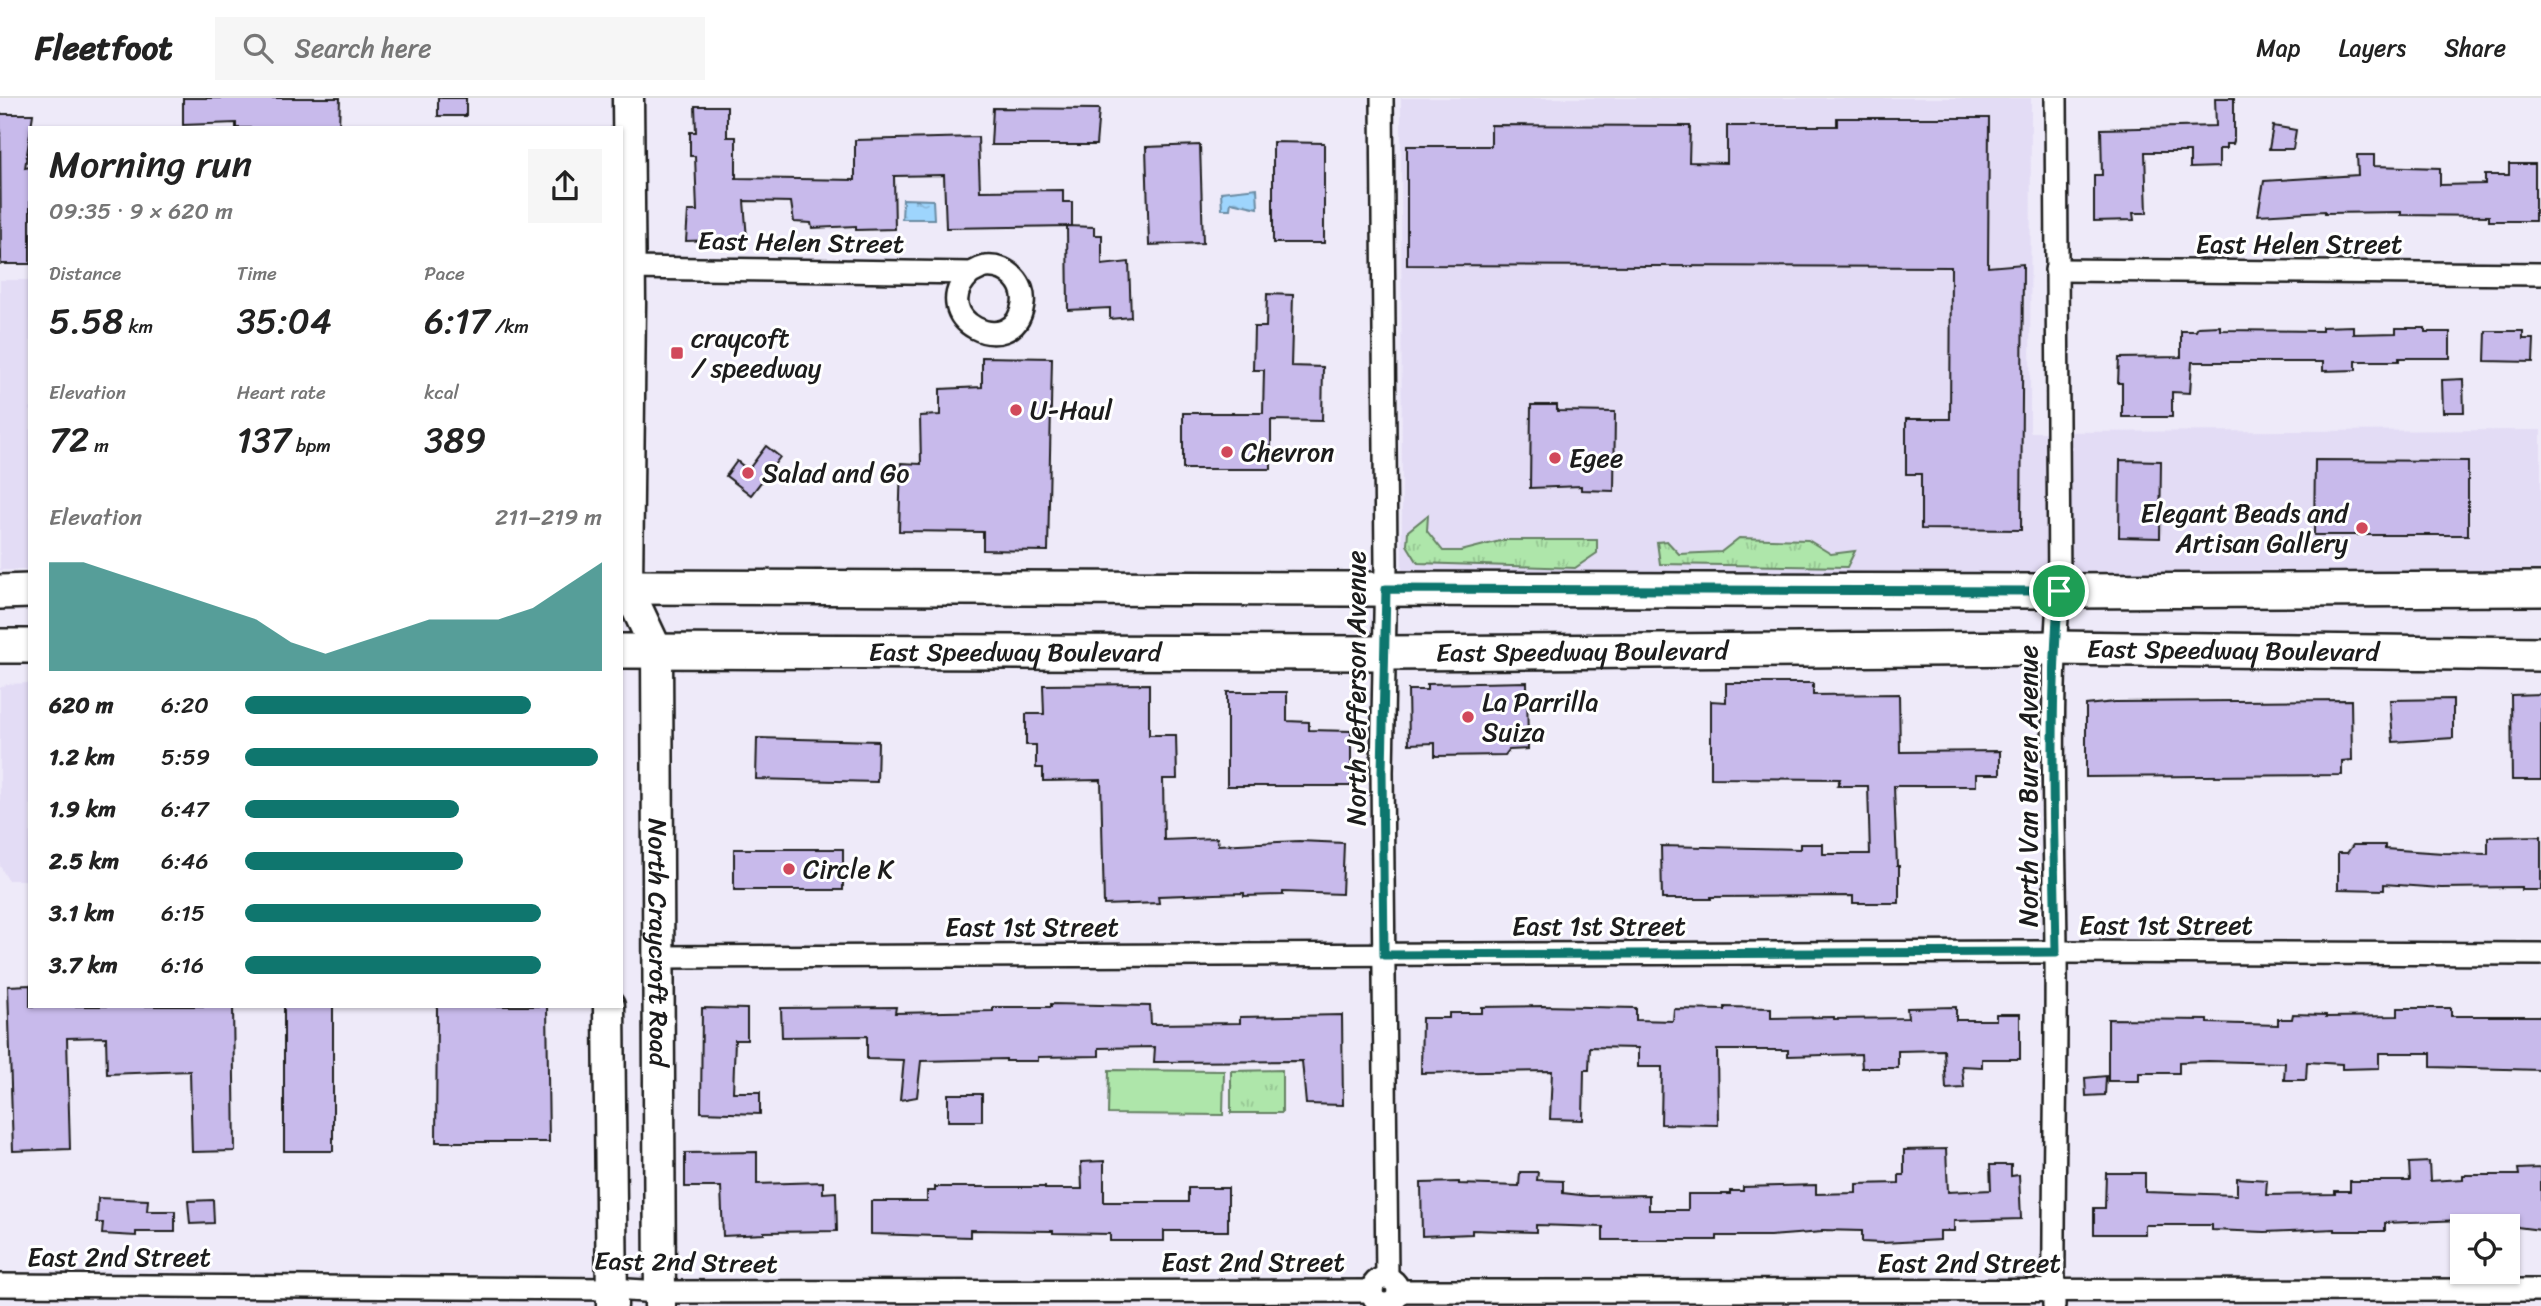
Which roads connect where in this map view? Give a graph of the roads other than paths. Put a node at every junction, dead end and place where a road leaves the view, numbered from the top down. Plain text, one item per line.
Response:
1 (628, 98) edge
2 (1382, 98) edge
3 (2056, 98) edge
4 (629, 268) junction
5 (2056, 270) junction
6 (971, 273) dead end
7 (2541, 274) edge
8 (1386, 589) junction
9 (2541, 589) edge
10 (28, 591) edge
11 (2059, 591) junction
12 (0, 592) edge
13 (623, 592) edge
14 (0, 646) edge
15 (28, 646) edge
16 (2054, 648) junction
17 (623, 651) edge
18 (657, 651) junction
19 (1386, 653) junction
20 (2541, 654) edge
21 (2056, 952) junction
22 (2541, 954) edge
23 (1384, 955) junction
24 (657, 957) junction
25 (609, 1008) edge
26 (0, 1284) edge
27 (2541, 1290) edge
28 (1386, 1294) edge
29 (612, 1297) edge
30 (660, 1299) edge
31 (2054, 1299) edge

1 - 4 main road, North Craycroft Road
2 - 8 street, North Jefferson Avenue
3 - 5 street, North Van Buren Avenue
4 - 6 street, East Helen Street
4 - 13 main road, North Craycroft Road
5 - 7 street, East Helen Street
5 - 11 street, North Van Buren Avenue
8 - 11 main road
8 - 13 main road
8 - 19 street, North Jefferson Avenue
9 - 11 main road
10 - 12 main road
11 - 16 street, North Van Buren Avenue
13 - 18 main road, North Craycroft Road
14 - 15 main road
16 - 19 main road, East Speedway Boulevard
16 - 20 main road, East Speedway Boulevard
16 - 21 street, North Van Buren Avenue
17 - 18 main road, East Speedway Boulevard
18 - 19 main road, East Speedway Boulevard
18 - 24 main road, North Craycroft Road
19 - 23 street, North Jefferson Avenue
21 - 22 street, East 1st Street
21 - 23 street, East 1st Street
21 - 31 street, North Van Buren Avenue
23 - 24 street, East 1st Street
23 - 28 street, North Jefferson Avenue
24 - 30 main road, North Craycroft Road
25 - 29 main road, North Craycroft Road
26 - 29 street, East 2nd Street
27 - 31 street, East 2nd Street
28 - 30 street, East 2nd Street
28 - 31 street, East 2nd Street
29 - 30 street, East 2nd Street

